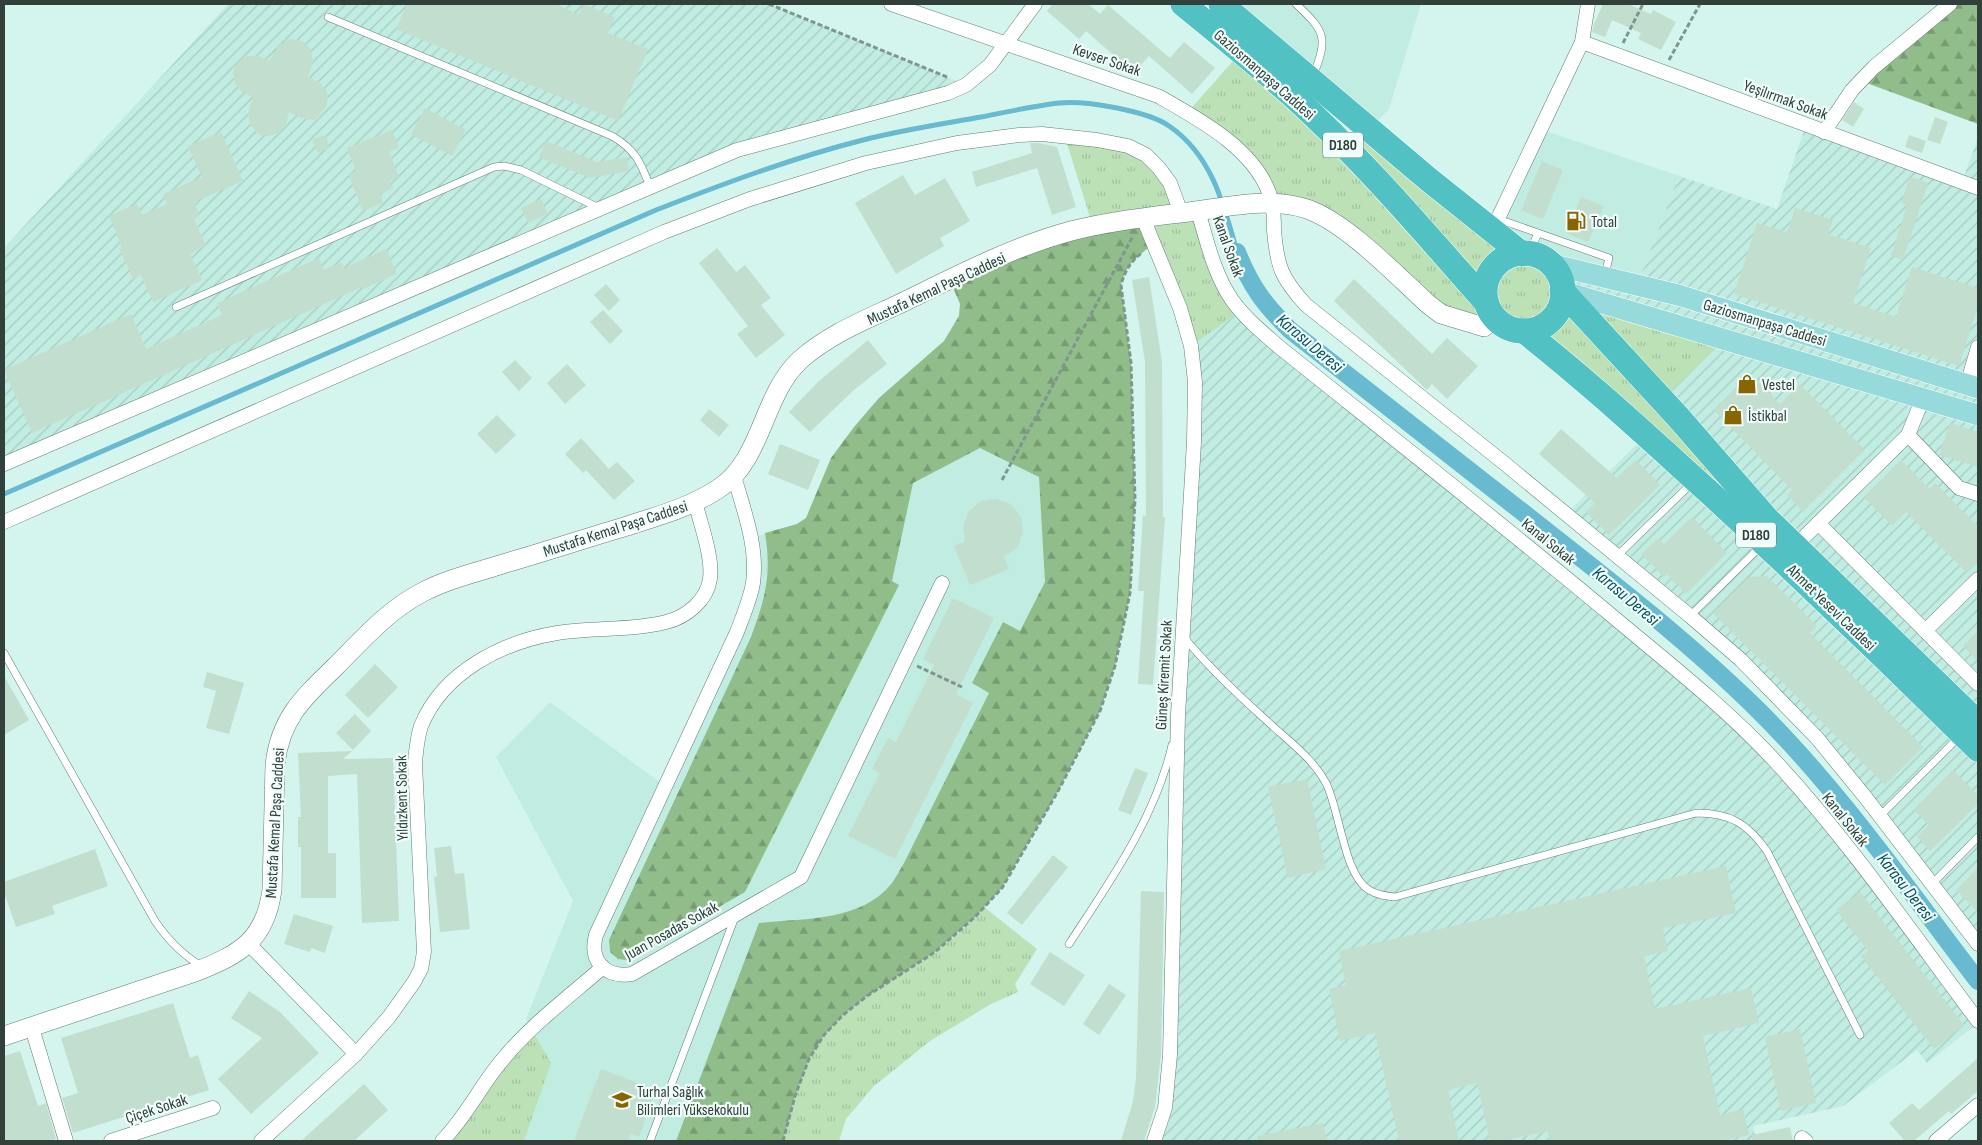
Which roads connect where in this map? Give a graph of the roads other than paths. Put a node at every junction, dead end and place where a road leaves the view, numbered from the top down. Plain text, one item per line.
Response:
1 (890, 4) edge
2 (1035, 4) edge
3 (1183, 4) edge
4 (1221, 4) edge
5 (1296, 4) edge
6 (1588, 4) edge
7 (1950, 4) edge
8 (328, 17) dead end
9 (1582, 42) junction
10 (1006, 43) junction
11 (1311, 81) junction
12 (1824, 132) junction
13 (650, 187) junction
14 (1978, 188) edge
15 (1272, 204) junction
16 (601, 209) junction
17 (1196, 211) junction
18 (1143, 218) junction
19 (1495, 225) junction
20 (1535, 251) junction
21 (1604, 277) junction
22 (1562, 291) junction
23 (176, 307) dead end
24 (1490, 310) junction
25 (1524, 331) junction
26 (1978, 347) edge
27 (1973, 386) edge
28 (1923, 398) junction
29 (1978, 415) edge
30 (1908, 435) junction
31 (4, 464) edge
32 (734, 476) junction
33 (1695, 480) junction
34 (1978, 494) edge
35 (695, 501) junction
36 (4, 522) edge
37 (1818, 524) junction
38 (1764, 543) junction
39 (1795, 546) junction
40 (1617, 556) junction
41 (1978, 579) edge
42 (942, 583) dead end
43 (1690, 616) junction
44 (1925, 631) junction
45 (1183, 635) junction
46 (4, 653) edge
47 (1978, 684) edge
48 (1178, 715) junction
49 (1973, 735) edge
50 (1880, 816) junction
51 (1978, 837) edge
52 (1932, 884) junction
53 (736, 914) junction
54 (248, 943) junction
55 (1069, 944) dead end
56 (1978, 944) edge
57 (205, 968) junction
58 (604, 968) junction
59 (1978, 1020) edge
60 (32, 1028) junction
61 (4, 1036) edge
62 (1860, 1036) dead end
63 (356, 1054) junction
64 (1978, 1105) edge
65 (213, 1108) dead end
66 (66, 1141) edge
67 (111, 1141) edge
68 (261, 1141) edge
69 (442, 1141) edge
70 (650, 1141) edge
71 (1154, 1141) edge
72 (1936, 1141) edge

1 - 10 street, Kevser Sokak
2 - 10 street
3 - 24 highway, Gaziosmanpaşa Caddesi / D180
4 - 11 highway, Gaziosmanpaşa Caddesi / D180
5 - 11 lane
6 - 9 street
7 - 12 street
8 - 13 lane
9 - 12 street, Yeşilırmak Sokak
9 - 19 street
10 - 13 street
10 - 15 street, Kevser Sokak
11 - 19 highway, Gaziosmanpaşa Caddesi / D180
12 - 14 street, Yeşilırmak Sokak
13 - 16 street
15 - 17 street, Mustafa Kemal Paşa Caddesi
15 - 24 street, Mustafa Kemal Paşa Caddesi
15 - 40 street, Kevser Sokak
16 - 23 lane
16 - 31 street
17 - 18 street, Mustafa Kemal Paşa Caddesi
17 - 36 street, Kanal Sokak
17 - 59 street, Kanal Sokak
18 - 32 street, Mustafa Kemal Paşa Caddesi
18 - 45 street, Güneş Kiremit Sokak
19 - 20 highway, Gaziosmanpaşa Caddesi / D180
20 - 21 main road, Gaziosmanpaşa Caddesi
20 - 21 lane
20 - 22 highway, Gaziosmanpaşa Caddesi
20 - 24 highway
21 - 27 main road, Gaziosmanpaşa Caddesi
22 - 25 highway
22 - 28 main road, Gaziosmanpaşa Caddesi
22 - 39 highway, Ahmet Yesevi Caddesi / D180
24 - 25 highway, Gaziosmanpaşa Caddesi
25 - 33 highway, Ahmet Yesevi Caddesi / D180
26 - 27 street
28 - 29 main road, Gaziosmanpaşa Caddesi
28 - 30 street
30 - 34 street
30 - 37 street
32 - 35 street, Mustafa Kemal Paşa Caddesi
32 - 58 street
33 - 38 highway, Ahmet Yesevi Caddesi / D180
33 - 40 lane
35 - 54 street, Mustafa Kemal Paşa Caddesi
35 - 63 street, Yıldızkent Sokak
37 - 39 street
37 - 44 street
38 - 43 lane
38 - 49 highway, Ahmet Yesevi Caddesi / D180
39 - 49 highway, Ahmet Yesevi Caddesi / D180
40 - 43 street, Kevser Sokak
41 - 44 street
42 - 53 street, Juan Posadas Sokak
43 - 50 street, Kevser Sokak
44 - 47 street
45 - 48 street, Güneş Kiremit Sokak
45 - 62 lane
46 - 57 lane
48 - 55 lane
48 - 71 street, Güneş Kiremit Sokak
49 - 50 lane
50 - 52 street, Kevser Sokak
51 - 52 lane
52 - 56 street, Kevser Sokak
53 - 58 street, Juan Posadas Sokak
53 - 70 lane
54 - 57 street, Mustafa Kemal Paşa Caddesi
54 - 63 street
57 - 60 street, Mustafa Kemal Paşa Caddesi
58 - 69 street
60 - 61 street, Mustafa Kemal Paşa Caddesi
60 - 66 street
63 - 68 street, Yıldızkent Sokak
64 - 72 street
65 - 67 street, Çiçek Sokak

